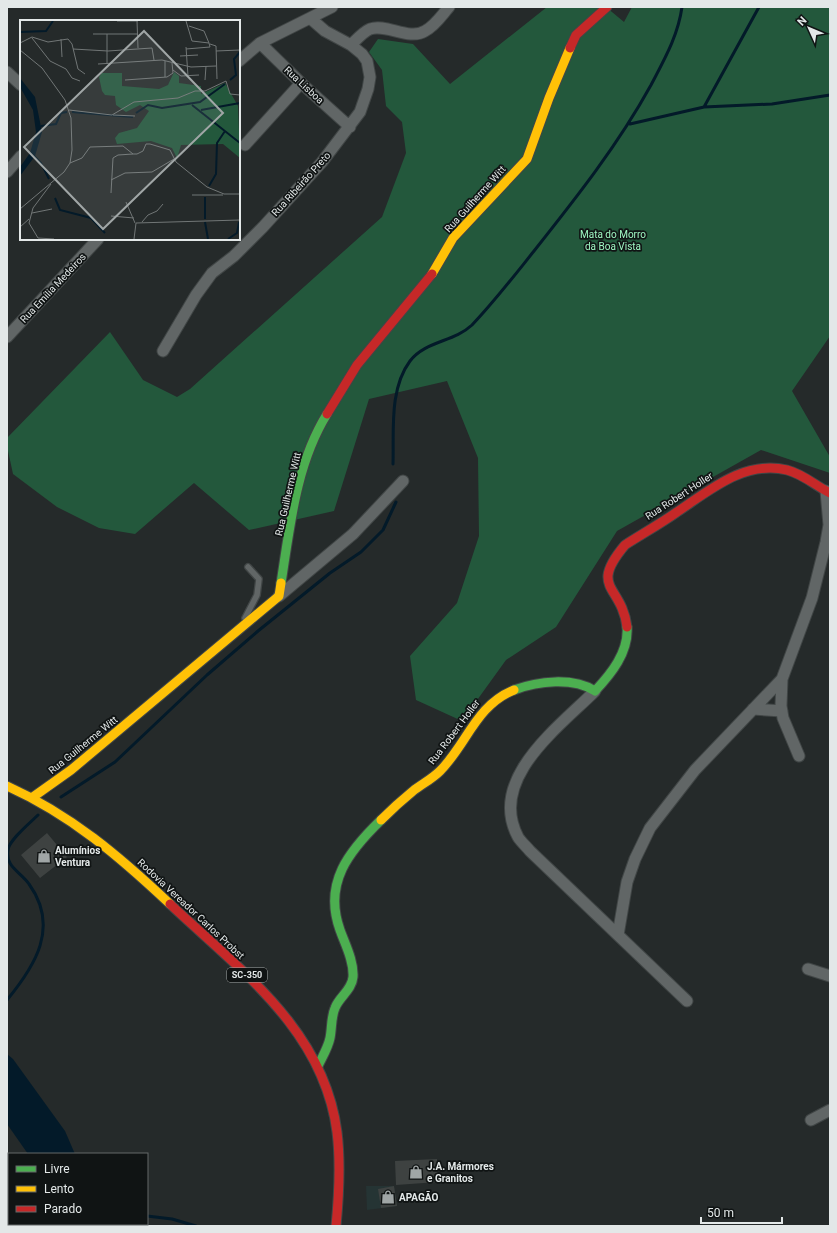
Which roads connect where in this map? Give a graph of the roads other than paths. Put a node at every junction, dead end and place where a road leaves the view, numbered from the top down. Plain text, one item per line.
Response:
1 (332, 7) edge
2 (449, 7) edge
3 (607, 7) edge
4 (310, 18) junction
5 (260, 43) junction
6 (351, 45) junction
7 (240, 60) edge
8 (7, 72) edge
9 (300, 83) junction
10 (20, 84) edge
11 (350, 127) junction
12 (245, 145) dead end
13 (20, 157) edge
14 (7, 172) edge
15 (97, 240) edge
16 (7, 337) edge
17 (163, 351) dead end
18 (403, 481) dead end
19 (828, 492) edge
20 (248, 567) dead end
21 (279, 596) junction
22 (239, 630) junction
23 (782, 679) junction
24 (595, 692) junction
25 (753, 709) junction
26 (782, 710) junction
27 (799, 756) dead end
28 (7, 786) edge
29 (33, 798) junction
30 (618, 934) junction
31 (808, 969) dead end
32 (830, 976) edge
33 (687, 1001) dead end
34 (318, 1066) junction
35 (830, 1110) edge
36 (811, 1120) dead end
37 (336, 1226) edge

1 - 4 street
2 - 6 street
3 - 21 street, Rua Guilherme Witt
4 - 5 street
4 - 6 street, Rua Ribeirão Preto
5 - 7 street
5 - 9 street, Rua Lisboa
6 - 11 street, Rua Ribeirão Preto
8 - 10 street
9 - 11 street, Rua Lisboa
9 - 12 street
11 - 17 street, Rua Ribeirão Preto
13 - 14 street
15 - 16 street, Rua Emília Medeiros
18 - 21 street
19 - 23 street
19 - 24 street, Rua Robert Holler
20 - 22 lane
21 - 22 street, Rua Guilherme Witt
22 - 29 street, Rua Guilherme Witt
23 - 25 street
23 - 26 street
24 - 30 street
24 - 34 street, Rua Robert Holler
25 - 26 street
25 - 30 street
26 - 27 street
28 - 29 street, Rodovia Vereador Carlos Probst / SC-350
29 - 34 street, Rodovia Vereador Carlos Probst / SC-350
30 - 33 street
31 - 32 street
34 - 37 street, Rodovia Vereador Carlos Probst / SC-350
35 - 36 street

